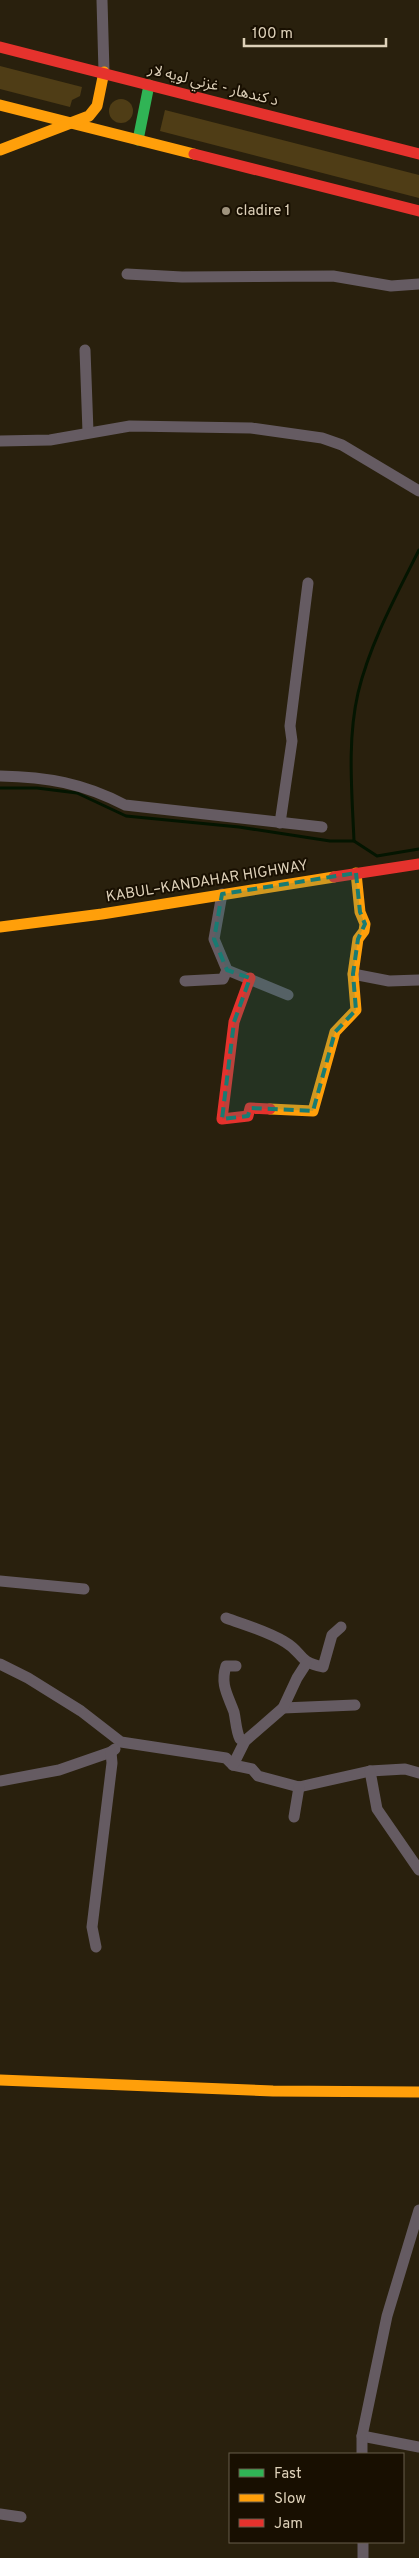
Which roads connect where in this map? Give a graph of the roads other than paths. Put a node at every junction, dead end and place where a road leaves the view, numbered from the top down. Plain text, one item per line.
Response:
1 (102, 0) edge
2 (0, 47) edge
3 (104, 72) junction
4 (149, 85) junction
5 (0, 105) edge
6 (73, 124) junction
7 (138, 140) junction
8 (0, 150) edge
9 (419, 154) edge
10 (419, 211) edge
11 (127, 274) dead end
12 (419, 284) edge
13 (85, 350) dead end
14 (88, 432) junction
15 (0, 441) edge
16 (419, 491) edge
17 (308, 583) dead end
18 (0, 776) edge
19 (280, 823) junction
20 (322, 827) dead end
21 (419, 864) edge
22 (356, 873) junction
23 (222, 894) junction
24 (0, 927) edge
25 (227, 970) junction
26 (353, 974) junction
27 (250, 978) junction
28 (419, 980) edge
29 (184, 981) dead end
30 (288, 995) dead end
31 (0, 1580) edge
32 (84, 1589) dead end
33 (226, 1618) dead end
34 (341, 1627) dead end
35 (0, 1664) edge
36 (306, 1664) junction
37 (236, 1666) dead end
38 (355, 1705) dead end
39 (283, 1708) junction
40 (245, 1741) junction
41 (121, 1742) junction
42 (111, 1752) junction
43 (233, 1765) junction
44 (370, 1771) junction
45 (419, 1773) edge
46 (0, 1781) edge
47 (299, 1787) junction
48 (294, 1817) dead end
49 (419, 1870) edge
50 (96, 1947) dead end
51 (0, 2080) edge
52 (419, 2092) edge
53 (419, 2210) edge
54 (362, 2436) junction
55 (419, 2447) edge
56 (362, 2453) edge
57 (0, 2514) edge
58 (21, 2517) dead end
59 (363, 2543) edge
60 (363, 2558) edge

1 - 3 street
2 - 3 main road, د کندهار - غزني لويه لار
3 - 4 main road, د کندهار - غزني لويه لار
3 - 6 main road
4 - 7 main road
4 - 9 main road, د کندهار - غزني لويه لار
5 - 6 main road
6 - 7 main road
6 - 8 main road
7 - 10 main road
11 - 12 street
13 - 14 street
14 - 15 street
14 - 16 street
17 - 19 street
18 - 19 street
19 - 20 street
21 - 22 main road, KABUL–KANDAHAR HIGHWAY
22 - 23 main road, KABUL–KANDAHAR HIGHWAY
22 - 26 main road
23 - 24 main road, KABUL–KANDAHAR HIGHWAY
23 - 25 street
25 - 27 street
25 - 29 street
26 - 27 main road
26 - 28 street
27 - 30 street
31 - 32 street
33 - 36 street
34 - 36 street
35 - 41 street
36 - 39 street
37 - 40 street
38 - 39 street
39 - 40 street
40 - 43 street
41 - 42 street
41 - 43 street
42 - 46 street
42 - 50 street
43 - 47 street
44 - 45 street
44 - 47 street
44 - 49 street
47 - 48 street
51 - 52 main road
53 - 54 street
54 - 55 street
54 - 56 street
57 - 58 street
59 - 60 street

